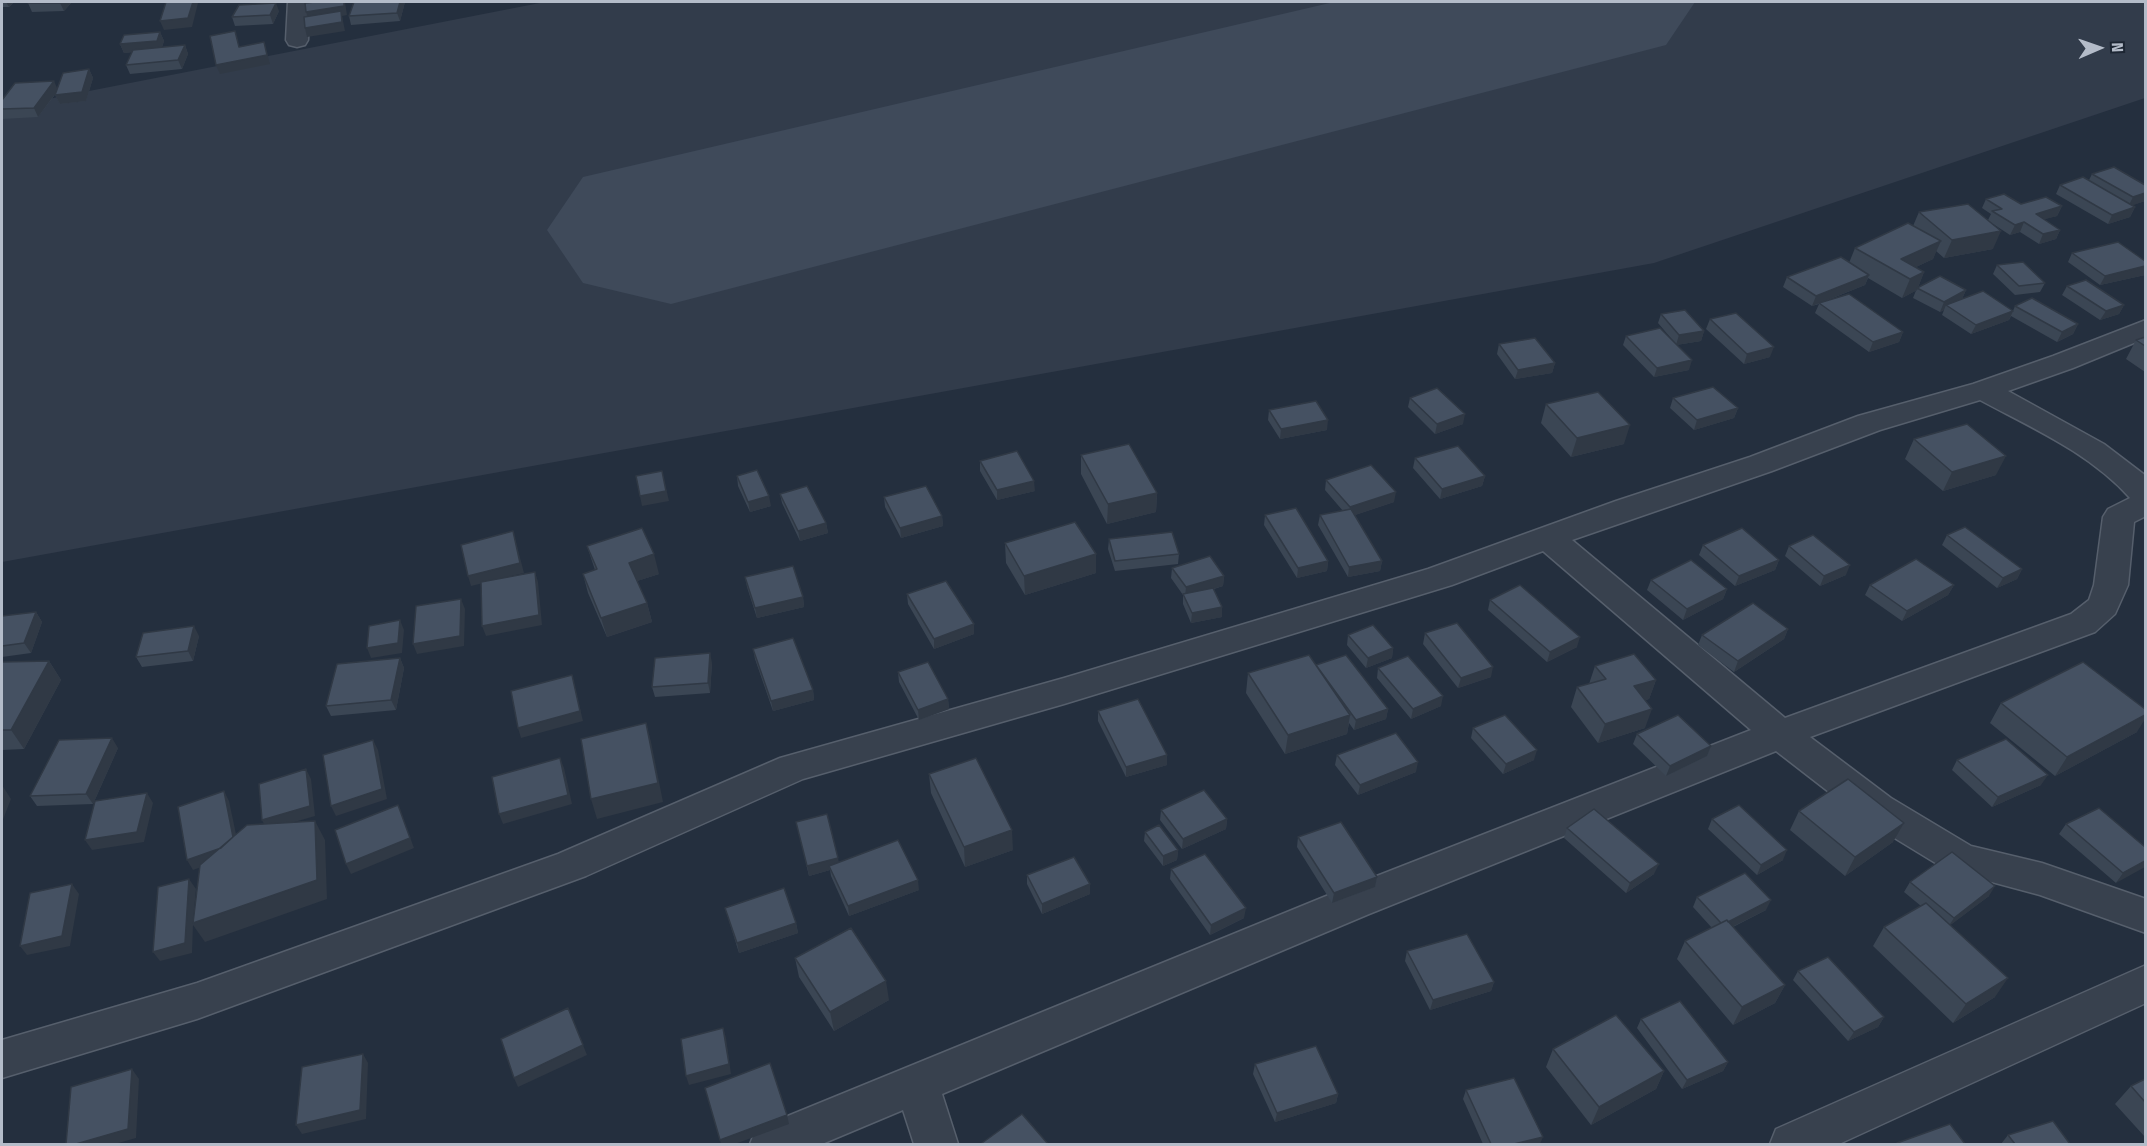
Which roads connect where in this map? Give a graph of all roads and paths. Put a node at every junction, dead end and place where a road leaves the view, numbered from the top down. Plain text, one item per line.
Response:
1 (299, 2) edge
2 (297, 40) dead end
3 (2145, 328) edge
4 (1983, 390) junction
5 (2145, 496) edge
6 (1548, 538) junction
7 (1780, 734) junction
8 (2145, 916) edge
9 (2145, 983) edge
10 (2, 1059) edge
11 (917, 1085) junction
12 (772, 1144) edge
13 (936, 1144) edge
14 (1792, 1144) edge

1 - 2 street
3 - 4 street
4 - 5 street
4 - 6 street
5 - 7 street
6 - 7 street
6 - 10 street
7 - 8 street
7 - 11 street
9 - 14 street
11 - 12 street
11 - 13 street

